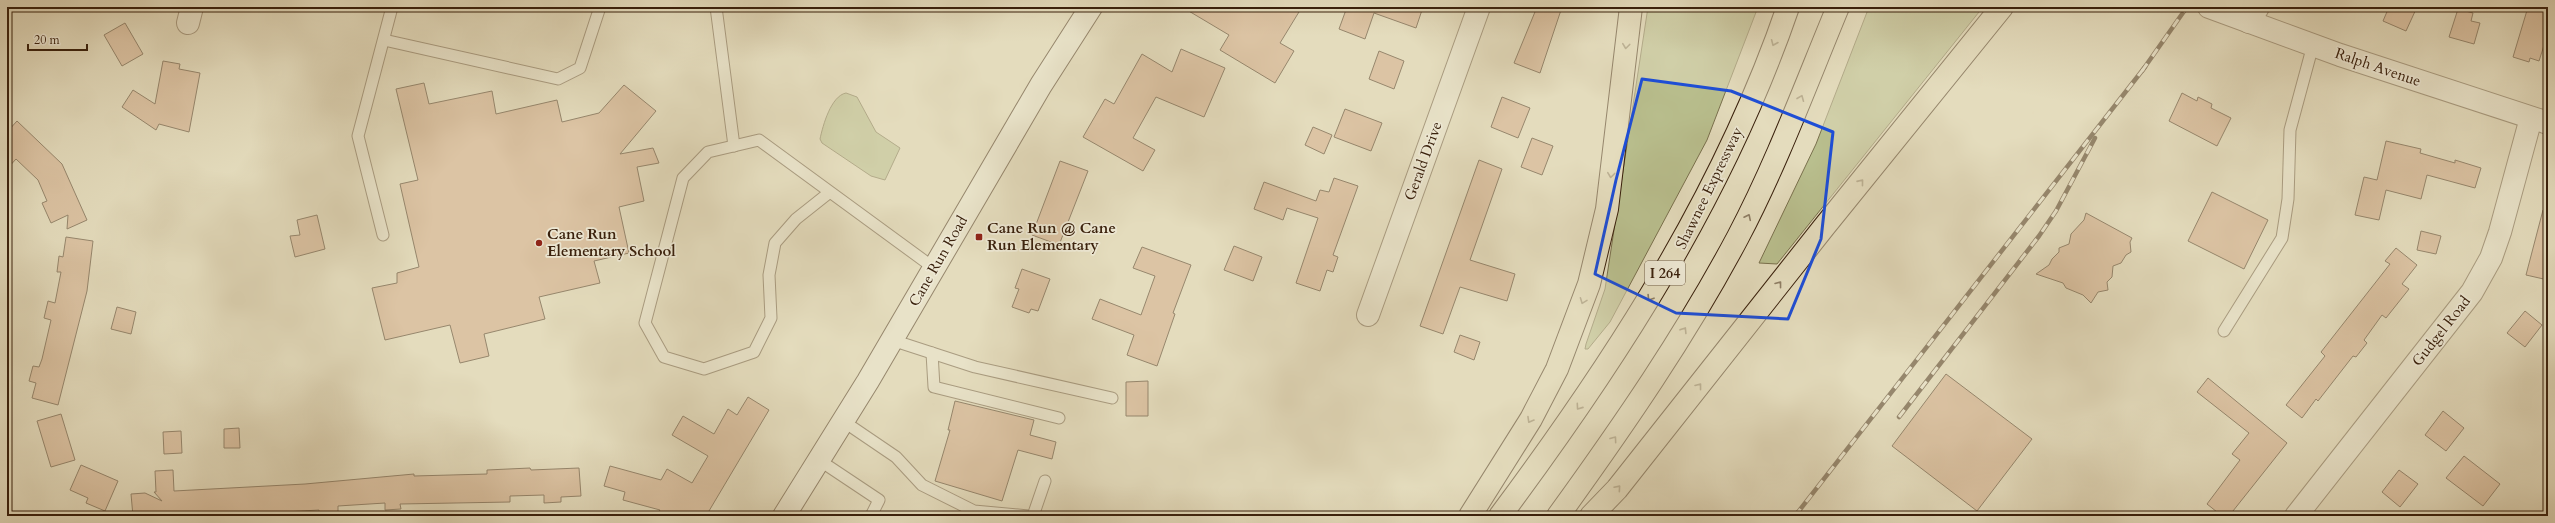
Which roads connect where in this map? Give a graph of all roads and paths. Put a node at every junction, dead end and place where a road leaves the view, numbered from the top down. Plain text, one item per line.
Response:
1 (392, 7) edge
2 (600, 7) edge
3 (716, 7) edge
4 (1092, 7) edge
5 (1479, 7) edge
6 (1631, 7) edge
7 (1788, 7) edge
8 (1838, 7) edge
9 (2002, 7) edge
10 (2209, 7) edge
11 (2253, 14) edge
12 (384, 40) junction
13 (2313, 45) junction
14 (2539, 120) edge
15 (734, 146) junction
16 (830, 192) junction
17 (383, 235) dead end
18 (934, 268) junction
19 (1368, 315) dead end
20 (2224, 331) dead end
21 (892, 340) junction
22 (932, 353) junction
23 (1112, 398) dead end
24 (1059, 418) dead end
25 (843, 421) junction
26 (819, 460) junction
27 (1045, 481) dead end
28 (784, 516) edge
29 (871, 516) edge
30 (1028, 516) edge
31 (1033, 516) edge
32 (1470, 516) edge
33 (1500, 516) edge
34 (1558, 516) edge
35 (1591, 516) edge
36 (2296, 516) edge

1 - 12 lane
2 - 12 lane
3 - 15 lane
4 - 18 street, Cane Run Road
5 - 19 street, Gerald Drive
6 -> 32 highway
7 -> 33 highway, Shawnee Expressway / I 264
34 -> 8 highway, I 264
35 -> 9 highway
10 - 11 street, Ralph Avenue
11 - 13 street, Ralph Avenue
12 - 17 lane
13 - 14 street, Ralph Avenue
13 - 20 lane
14 - 36 street, Gudgel Road
15 - 16 lane
15 - 16 lane
16 - 18 lane
18 - 21 street, Cane Run Road
21 - 22 lane
21 - 25 street, Cane Run Road
22 - 23 lane
22 - 24 lane
25 - 26 street, Cane Run Road
25 - 30 lane
26 - 28 street, Cane Run Road
26 - 29 lane
27 - 31 lane

